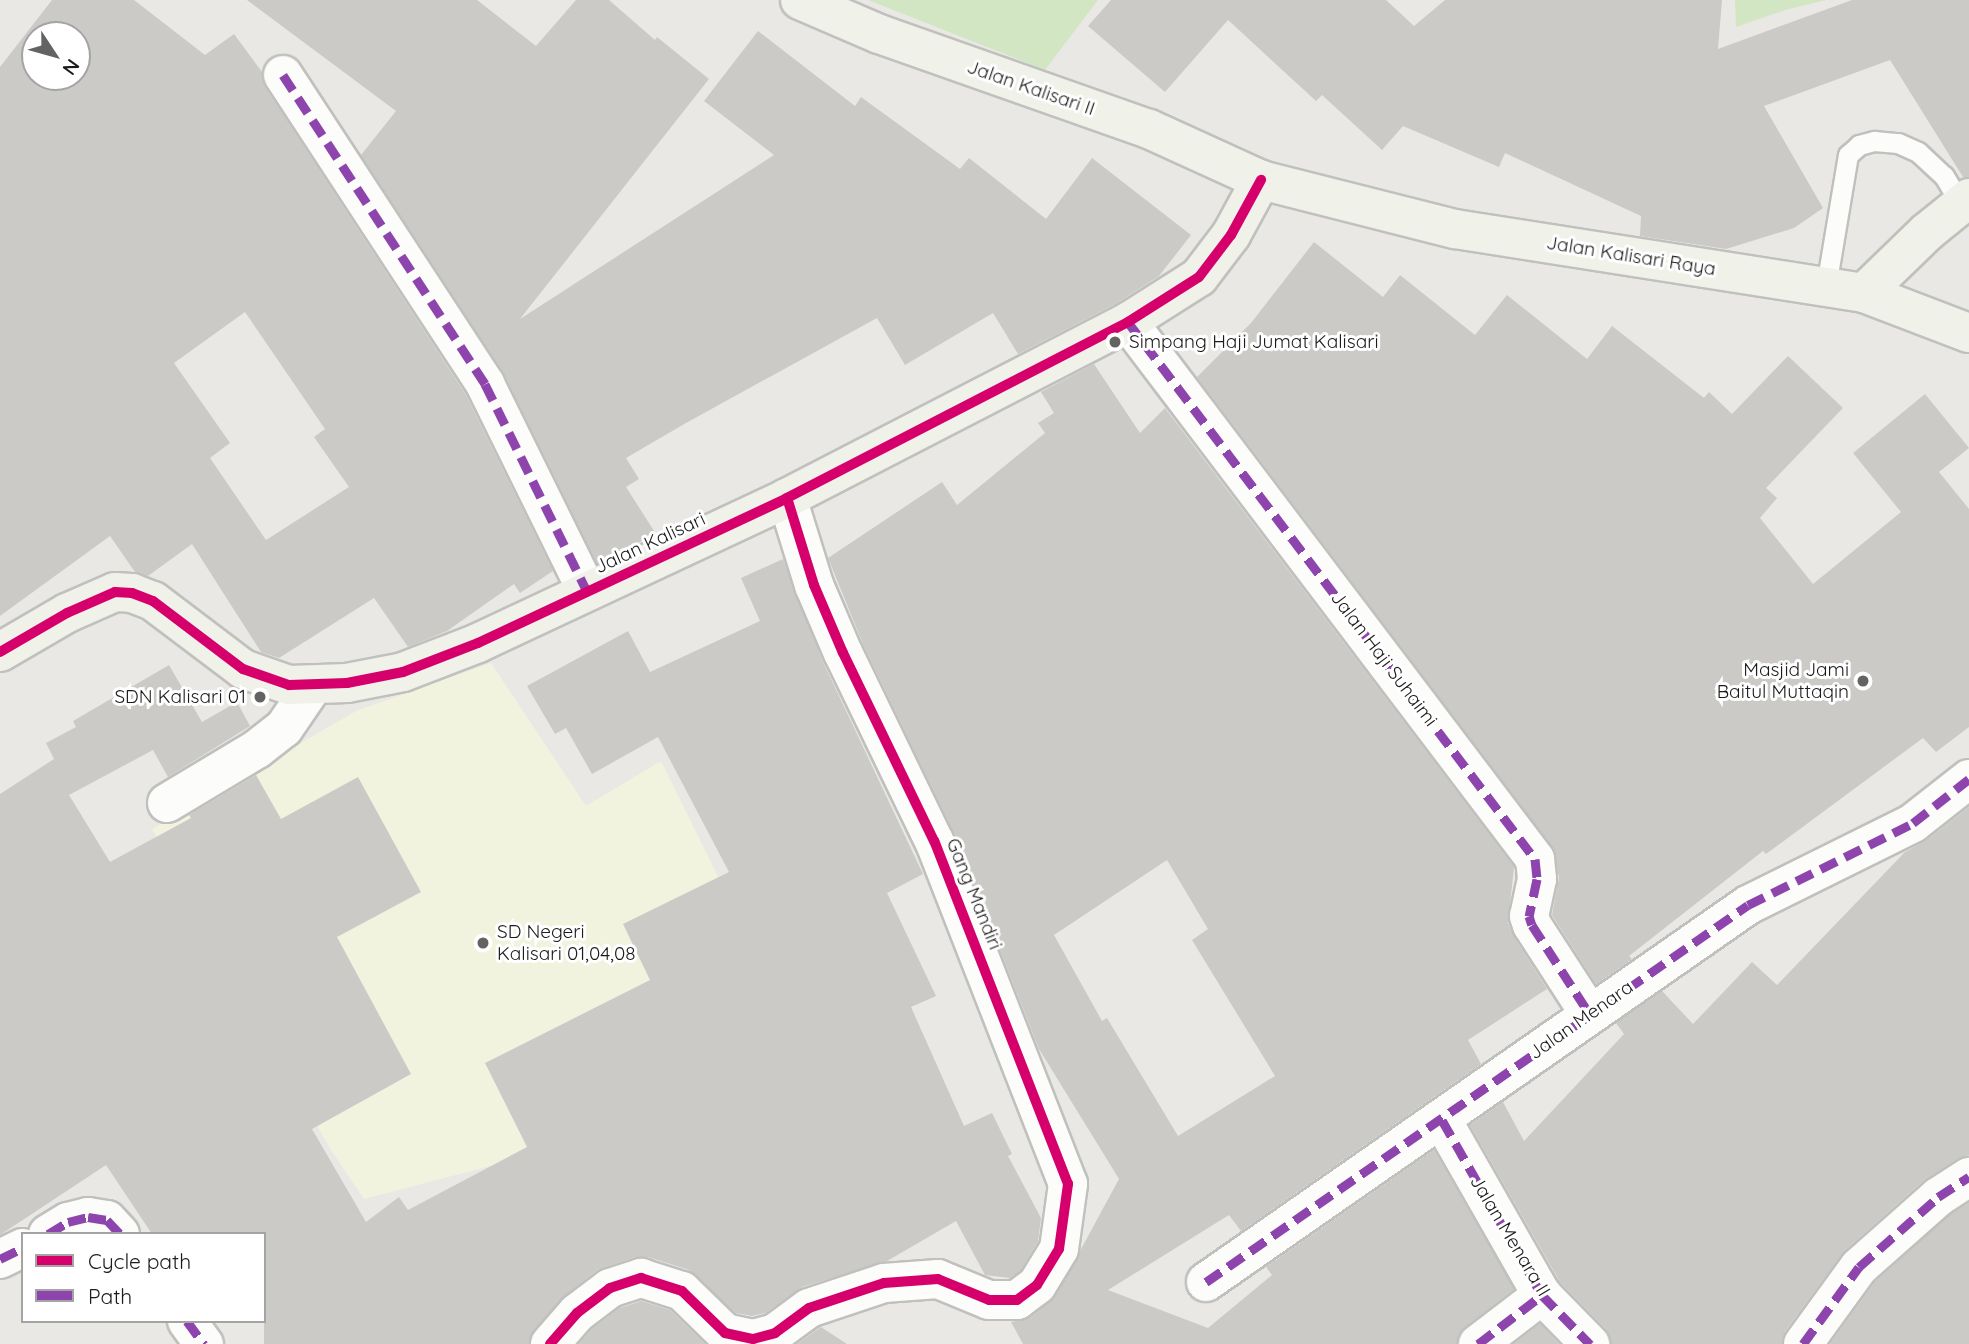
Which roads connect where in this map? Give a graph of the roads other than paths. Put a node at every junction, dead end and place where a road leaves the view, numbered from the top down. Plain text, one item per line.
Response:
1 (800, 0) edge
2 (283, 75) dead end
3 (1261, 180) junction
4 (1965, 201) edge
5 (1826, 286) junction
6 (1864, 293) junction
7 (1128, 322) junction
8 (1969, 333) edge
9 (787, 498) junction
10 (587, 592) junction
11 (0, 652) edge
12 (312, 687) junction
13 (1969, 779) edge
14 (167, 803) dead end
15 (1588, 1013) junction
16 (1442, 1120) junction
17 (1969, 1177) edge
18 (51, 1232) edge
19 (118, 1232) edge
20 (21, 1249) edge
21 (0, 1259) edge
22 (1206, 1282) dead end
23 (1542, 1295) junction
24 (188, 1323) edge
25 (204, 1344) edge
26 (550, 1344) edge
27 (1478, 1344) edge
28 (1590, 1344) edge
29 (1803, 1344) edge

1 - 3 street, Jalan Kalisari II
2 - 10 street
3 - 5 street, Jalan Kalisari Raya
3 - 7 street, Jalan Kalisari
4 - 5 lane
4 - 6 street
5 - 6 street, Jalan Kalisari Raya
6 - 8 street, Jalan Kalisari Raya
7 - 9 street, Jalan Kalisari
7 - 15 street, Jalan Haji Suhaimi
9 - 10 street, Jalan Kalisari
9 - 26 street, Gang Mandiri
10 - 12 street, Jalan Kalisari
11 - 12 street, Jalan Kalisari
12 - 14 street
13 - 15 street, Jalan Menara
15 - 16 street, Jalan Menara
16 - 22 street, Jalan Menara
16 - 23 street, Jalan Menara II
17 - 29 street
18 - 19 street
20 - 21 street
23 - 27 street
23 - 28 street, Jalan Menara II
24 - 25 street

